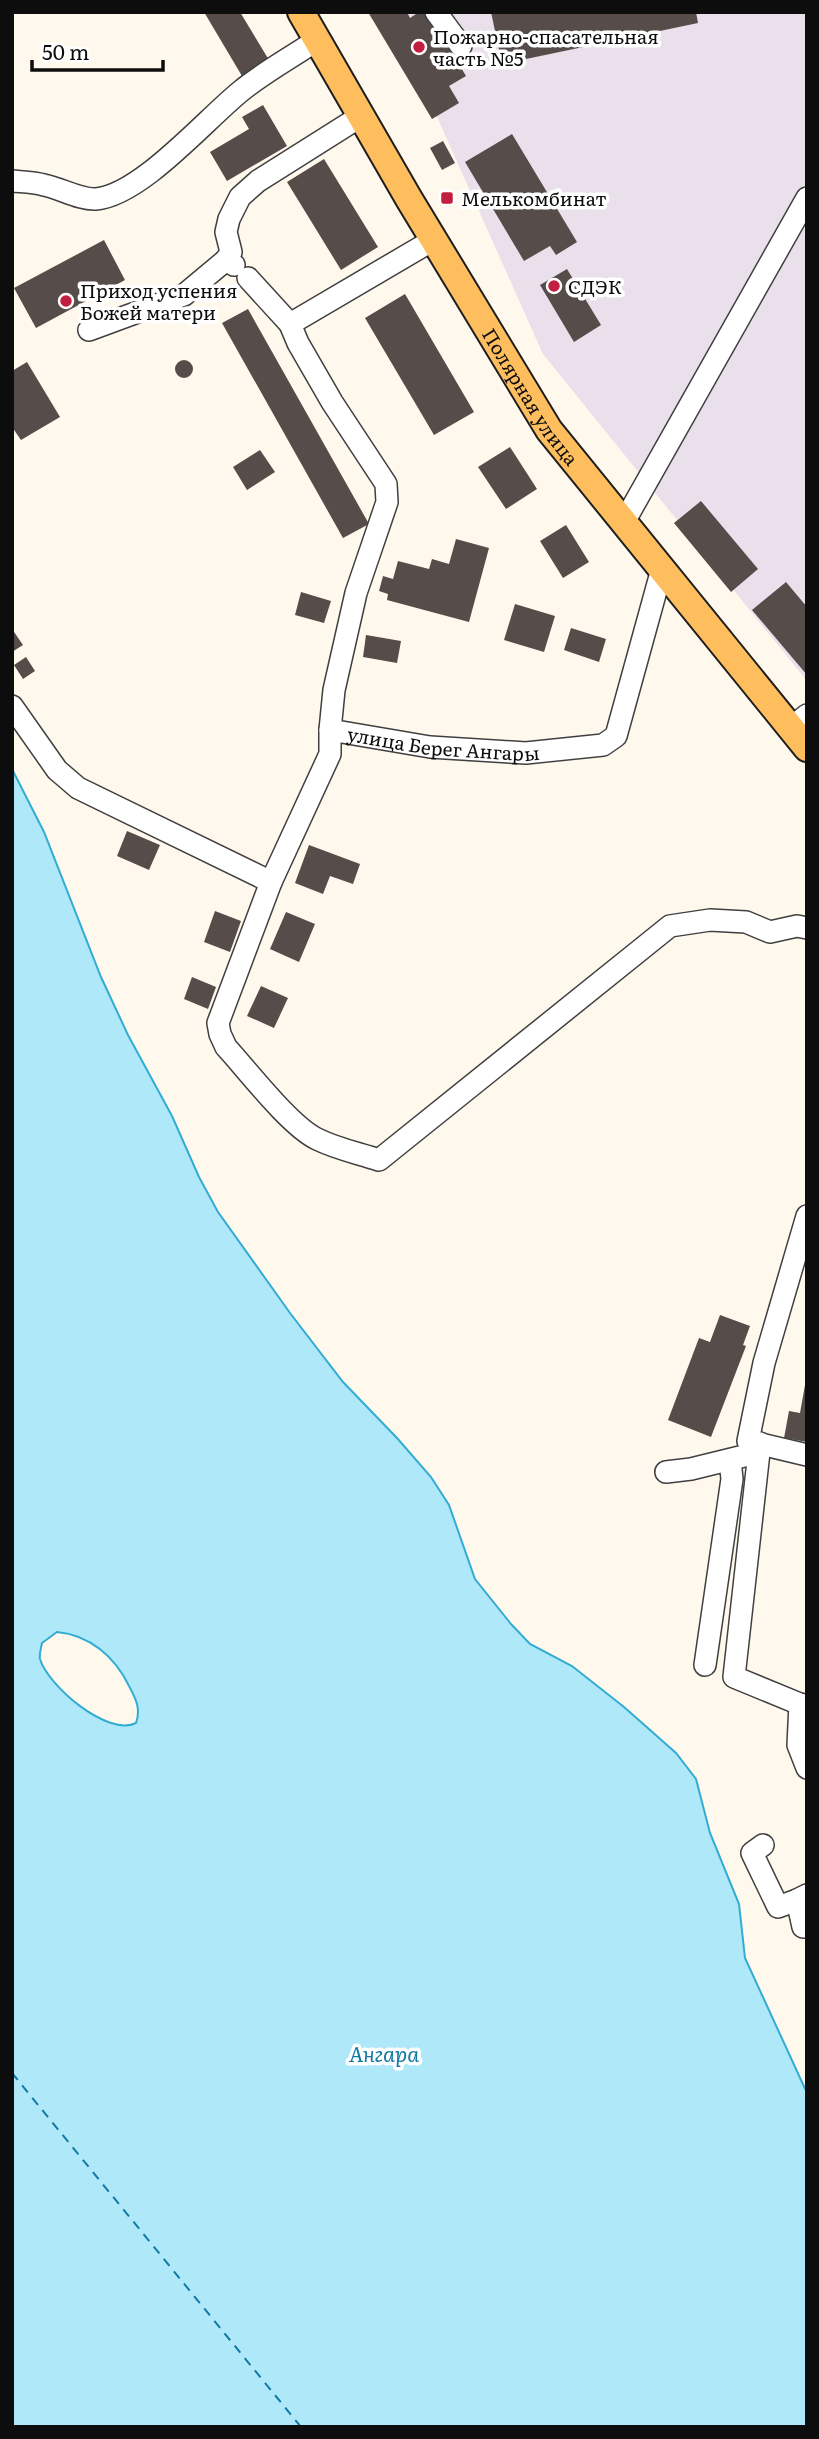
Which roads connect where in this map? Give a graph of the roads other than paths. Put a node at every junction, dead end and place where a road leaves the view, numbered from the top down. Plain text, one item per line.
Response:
1 (301, 12) edge
2 (436, 12) edge
3 (317, 40) junction
4 (461, 46) dead end
5 (361, 116) junction
6 (12, 181) edge
7 (807, 198) edge
8 (433, 240) junction
9 (236, 267) junction
10 (290, 324) junction
11 (89, 330) dead end
12 (624, 522) junction
13 (662, 569) junction
14 (12, 706) edge
15 (330, 730) junction
16 (801, 730) edge
17 (271, 882) junction
18 (807, 928) edge
19 (807, 1216) edge
20 (803, 1241) edge
21 (760, 1447) junction
22 (807, 1455) edge
23 (730, 1460) junction
24 (666, 1472) dead end
25 (705, 1665) dead end
26 (804, 1706) edge
27 (807, 1768) edge
28 (763, 1845) dead end
29 (802, 1898) edge
30 (803, 1927) dead end

1 - 3 main road, Полярная улица
2 - 4 lane
3 - 5 main road, Полярная улица
3 - 6 lane
5 - 8 main road, Полярная улица
5 - 9 lane
7 - 12 lane
8 - 10 lane
8 - 12 main road, Полярная улица
9 - 10 lane
9 - 11 lane
10 - 15 lane
12 - 13 main road, Полярная улица
13 - 15 lane, улица Берег Ангары
13 - 16 main road, Полярная улица
14 - 17 lane
15 - 17 lane, улица Берег Ангары
17 - 18 lane, улица Берег Ангары
19 - 20 lane
20 - 21 lane
21 - 22 lane
21 - 23 lane
21 - 26 lane
23 - 24 lane
23 - 25 lane
26 - 27 lane
28 - 29 lane
29 - 30 lane

